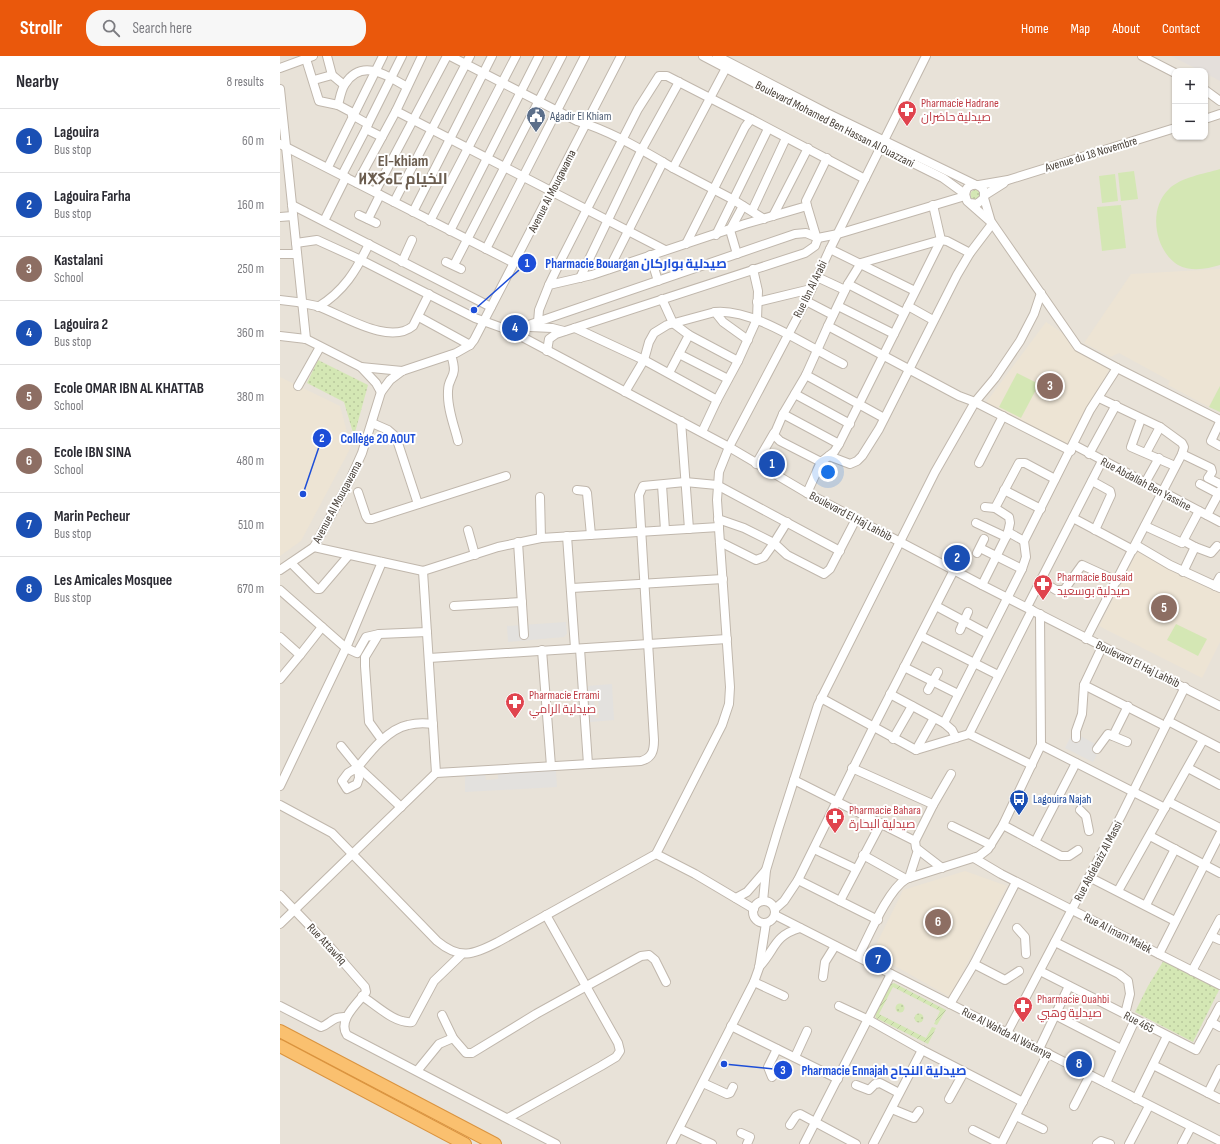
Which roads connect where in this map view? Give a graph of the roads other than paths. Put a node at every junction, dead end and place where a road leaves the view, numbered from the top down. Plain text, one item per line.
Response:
1 (327, 56) edge
2 (383, 56) edge
3 (402, 56) edge
4 (422, 56) edge
5 (448, 56) edge
6 (470, 56) edge
7 (492, 56) edge
8 (516, 56) edge
9 (539, 56) edge
10 (562, 56) edge
11 (585, 56) edge
12 (621, 56) edge
13 (703, 56) edge
14 (717, 56) edge
15 (926, 56) edge
16 (1142, 56) edge
17 (310, 57) edge
18 (466, 64) junction
19 (280, 68) edge
20 (726, 68) junction
21 (376, 70) junction
22 (1172, 71) edge
23 (484, 74) junction
24 (332, 75) junction
25 (392, 78) junction
26 (314, 80) junction
27 (679, 82) junction
28 (502, 83) junction
29 (344, 85) junction
30 (408, 87) junction
31 (280, 90) edge
32 (520, 92) junction
33 (1208, 92) edge
34 (710, 99) junction
35 (539, 101) junction
36 (1220, 101) edge
37 (338, 105) junction
38 (557, 110) junction
39 (396, 111) junction
40 (281, 113) edge
41 (353, 114) junction
42 (1220, 114) edge
43 (1208, 118) edge
44 (751, 119) junction
45 (414, 120) junction
46 (586, 123) junction
47 (367, 126) junction
48 (768, 129) junction
49 (1172, 129) edge
50 (432, 130) junction
51 (382, 137) junction
52 (786, 138) junction
53 (449, 140) junction
54 (623, 140) junction
55 (883, 144) junction
56 (283, 145) edge
57 (808, 148) junction
58 (468, 149) junction
59 (642, 149) junction
60 (486, 158) junction
61 (828, 158) junction
62 (663, 162) junction
63 (328, 167) junction
64 (505, 168) junction
65 (673, 168) junction
66 (344, 176) junction
67 (522, 177) junction
68 (865, 179) junction
69 (1008, 180) junction
70 (357, 183) junction
71 (976, 185) junction
72 (714, 190) junction
73 (551, 192) junction
74 (378, 193) junction
75 (965, 195) junction
76 (985, 196) junction
77 (732, 199) junction
78 (394, 202) junction
79 (970, 203) junction
80 (933, 204) junction
81 (292, 205) junction
82 (743, 206) junction
83 (807, 206) junction
84 (586, 209) junction
85 (752, 211) junction
86 (412, 212) junction
87 (359, 215) dead end
88 (293, 216) junction
89 (773, 216) junction
90 (280, 217) edge
91 (764, 219) junction
92 (324, 220) junction
93 (430, 221) junction
94 (607, 221) junction
95 (992, 223) junction
96 (450, 230) junction
97 (730, 230) junction
98 (628, 231) junction
99 (838, 234) junction
100 (716, 235) junction
101 (817, 237) junction
102 (412, 240) dead end
103 (467, 240) junction
104 (940, 240) junction
105 (296, 243) junction
106 (369, 244) junction
107 (686, 244) junction
108 (486, 249) junction
109 (830, 249) junction
110 (664, 250) junction
111 (970, 253) junction
112 (280, 254) edge
113 (297, 254) junction
114 (737, 254) junction
115 (650, 255) junction
116 (361, 260) junction
117 (402, 262) junction
118 (446, 262) dead end
119 (514, 263) junction
120 (861, 263) junction
121 (609, 269) junction
122 (752, 269) junction
123 (817, 276) junction
124 (580, 278) junction
125 (658, 281) junction
126 (549, 285) junction
127 (846, 287) junction
128 (811, 289) junction
129 (915, 291) junction
130 (1041, 292) junction
131 (429, 294) junction
132 (662, 299) junction
133 (280, 300) edge
134 (806, 301) junction
135 (302, 302) junction
136 (757, 302) junction
137 (838, 306) junction
138 (318, 307) junction
139 (491, 307) junction
140 (906, 310) junction
141 (715, 312) junction
142 (833, 315) junction
143 (419, 317) junction
144 (757, 319) junction
145 (933, 320) junction
146 (484, 321) junction
147 (538, 322) junction
148 (673, 324) junction
149 (828, 326) junction
150 (526, 327) junction
151 (575, 328) junction
152 (511, 331) junction
153 (564, 331) junction
154 (894, 334) junction
155 (689, 335) junction
156 (788, 335) junction
157 (280, 336) edge
158 (306, 339) junction
159 (748, 340) junction
160 (470, 345) junction
161 (320, 348) junction
162 (547, 351) junction
163 (817, 351) junction
164 (679, 354) junction
165 (451, 355) junction
166 (883, 355) junction
167 (644, 360) junction
168 (738, 362) junction
169 (843, 364) dead end
170 (361, 367) junction
171 (1117, 368) junction
172 (910, 369) junction
173 (402, 371) junction
174 (669, 373) junction
175 (806, 375) junction
176 (728, 379) junction
177 (298, 386) dead end
178 (381, 392) junction
179 (626, 392) junction
180 (795, 394) junction
181 (1099, 398) junction
182 (717, 400) junction
183 (975, 402) junction
184 (860, 405) junction
185 (1116, 405) junction
186 (783, 414) junction
187 (1003, 416) junction
188 (884, 418) junction
189 (1141, 419) junction
190 (681, 421) junction
191 (1220, 421) edge
192 (372, 423) junction
193 (850, 424) junction
194 (1160, 428) junction
195 (702, 432) junction
196 (774, 433) junction
197 (458, 441) dead end
198 (839, 444) junction
199 (1220, 446) edge
200 (729, 447) junction
201 (1072, 448) junction
202 (1146, 453) junction
203 (1089, 454) junction
204 (1182, 454) junction
205 (829, 456) junction
206 (1159, 458) junction
207 (1102, 461) junction
208 (821, 462) junction
209 (979, 463) dead end
210 (756, 464) junction
211 (1175, 466) junction
212 (506, 476) dead end
213 (1208, 478) junction
214 (1055, 479) junction
215 (1092, 481) junction
216 (685, 482) junction
217 (1145, 483) junction
218 (662, 484) junction
219 (1220, 484) edge
220 (717, 485) junction
221 (577, 490) dead end
222 (1004, 490) junction
223 (358, 492) dead end
224 (1162, 492) junction
225 (807, 493) junction
226 (1219, 493) edge
227 (540, 497) dead end
228 (418, 504) junction
229 (986, 507) dead end
230 (995, 508) junction
231 (1040, 509) junction
232 (1199, 511) junction
233 (1207, 515) junction
234 (1073, 518) junction
235 (856, 519) junction
236 (787, 522) junction
237 (1220, 522) edge
238 (718, 523) junction
239 (976, 523) dead end
240 (1145, 526) junction
241 (689, 529) junction
242 (468, 530) dead end
243 (666, 530) junction
244 (1095, 530) junction
245 (641, 532) junction
246 (591, 535) junction
247 (1007, 535) junction
248 (568, 536) junction
249 (541, 538) junction
250 (984, 540) dead end
251 (1024, 541) junction
252 (1184, 541) junction
253 (518, 542) junction
254 (720, 542) junction
255 (899, 542) junction
256 (774, 543) junction
257 (1219, 544) edge
258 (314, 547) junction
259 (1135, 547) junction
260 (1195, 547) junction
261 (840, 551) junction
262 (475, 554) junction
263 (348, 555) junction
264 (997, 556) junction
265 (382, 562) junction
266 (290, 564) junction
267 (1022, 569) junction
268 (280, 570) edge
269 (954, 570) junction
270 (423, 571) junction
271 (1183, 572) junction
272 (1220, 577) edge
273 (723, 579) junction
274 (1041, 581) junction
275 (1117, 581) junction
276 (645, 584) junction
277 (982, 586) junction
278 (1218, 587) edge
279 (572, 588) junction
280 (280, 590) edge
281 (1006, 598) junction
282 (522, 602) junction
283 (454, 606) dead end
284 (936, 606) junction
285 (1029, 609) junction
286 (968, 612) dead end
287 (1040, 614) junction
288 (964, 621) junction
289 (322, 627) junction
290 (959, 629) dead end
291 (427, 632) junction
292 (379, 634) junction
293 (988, 634) junction
294 (524, 635) dead end
295 (921, 636) junction
296 (280, 637) edge
297 (1086, 638) junction
298 (727, 639) junction
299 (649, 644) junction
300 (1102, 647) junction
301 (346, 648) junction
302 (577, 648) junction
303 (542, 650) junction
304 (356, 653) junction
305 (300, 655) junction
306 (365, 657) junction
307 (429, 658) junction
308 (974, 662) junction
309 (904, 667) junction
310 (937, 672) dead end
311 (998, 675) junction
312 (280, 679) edge
313 (933, 681) junction
314 (1084, 685) junction
315 (1185, 687) junction
316 (928, 690) dead end
317 (890, 694) junction
318 (958, 694) junction
319 (821, 698) junction
320 (912, 706) junction
321 (1128, 706) junction
322 (1220, 706) edge
323 (934, 718) junction
324 (944, 723) junction
325 (1166, 723) junction
326 (433, 724) junction
327 (873, 728) junction
328 (969, 734) junction
329 (1113, 736) junction
330 (956, 738) junction
331 (1076, 738) dead end
332 (893, 739) junction
333 (382, 740) junction
334 (1203, 740) junction
335 (1127, 742) dead end
336 (341, 746) dead end
337 (1041, 746) junction
338 (1220, 748) edge
339 (1097, 749) dead end
340 (916, 750) junction
341 (1076, 763) junction
342 (588, 764) junction
343 (1032, 765) junction
344 (551, 766) junction
345 (358, 767) junction
346 (852, 768) junction
347 (1188, 768) junction
348 (436, 773) junction
349 (951, 774) dead end
350 (794, 780) junction
351 (1220, 785) edge
352 (280, 786) edge
353 (1133, 792) junction
354 (837, 802) junction
355 (280, 805) edge
356 (1167, 805) junction
357 (933, 806) junction
358 (401, 807) junction
359 (1080, 810) dead end
360 (881, 823) junction
361 (1003, 825) junction
362 (952, 826) dead end
363 (1220, 828) edge
364 (1088, 831) dead end
365 (1220, 834) edge
366 (1150, 836) junction
367 (915, 841) junction
368 (1035, 842) junction
369 (992, 845) junction
370 (814, 849) junction
371 (1175, 849) junction
372 (918, 850) junction
373 (1078, 850) dead end
374 (352, 854) junction
375 (656, 854) junction
376 (863, 855) junction
377 (974, 858) junction
378 (1204, 864) junction
379 (942, 868) junction
380 (856, 869) junction
381 (766, 870) junction
382 (1220, 873) edge
383 (1089, 877) junction
384 (907, 878) junction
385 (798, 880) junction
386 (1016, 882) junction
387 (1118, 891) junction
388 (280, 895) edge
389 (736, 898) junction
390 (763, 901) junction
391 (840, 901) junction
392 (1146, 905) junction
393 (754, 909) junction
394 (294, 910) junction
395 (1072, 910) junction
396 (775, 912) junction
397 (546, 915) junction
398 (1220, 919) edge
399 (878, 920) junction
400 (1175, 921) junction
401 (766, 923) junction
402 (280, 924) edge
403 (800, 928) junction
404 (1017, 928) dead end
405 (1211, 936) junction
406 (1220, 940) edge
407 (1055, 942) junction
408 (835, 946) junction
409 (1026, 954) dead end
410 (1159, 954) junction
411 (461, 955) junction
412 (858, 957) junction
413 (974, 964) junction
414 (759, 968) junction
415 (1019, 971) dead end
416 (1040, 971) junction
417 (1192, 971) junction
418 (891, 974) junction
419 (823, 977) dead end
420 (666, 982) dead end
421 (754, 982) junction
422 (587, 984) junction
423 (1220, 985) edge
424 (1069, 986) junction
425 (362, 996) junction
426 (784, 996) dead end
427 (950, 1004) junction
428 (280, 1006) edge
429 (839, 1006) dead end
430 (1220, 1006) edge
431 (1125, 1014) junction
432 (442, 1015) dead end
433 (1055, 1015) junction
434 (346, 1017) junction
435 (869, 1020) junction
436 (1135, 1020) junction
437 (1211, 1022) junction
438 (731, 1026) junction
439 (1220, 1027) edge
440 (280, 1031) edge
441 (807, 1031) dead end
442 (1007, 1033) junction
443 (1167, 1036) junction
444 (453, 1038) junction
445 (280, 1046) edge
446 (777, 1049) junction
447 (1040, 1049) junction
448 (1121, 1049) junction
449 (922, 1050) junction
450 (1048, 1053) junction
451 (795, 1057) junction
452 (1153, 1065) junction
453 (1220, 1069) edge
454 (417, 1071) junction
455 (964, 1072) junction
456 (1090, 1075) junction
457 (772, 1077) dead end
458 (838, 1079) junction
459 (1106, 1083) junction
460 (703, 1084) junction
461 (856, 1085) dead end
462 (733, 1087) dead end
463 (1208, 1093) junction
464 (899, 1094) junction
465 (949, 1099) dead end
466 (1136, 1099) junction
467 (1220, 1099) edge
468 (1023, 1102) junction
469 (1074, 1106) dead end
470 (1149, 1106) junction
471 (892, 1109) junction
472 (919, 1111) dead end
473 (1016, 1116) junction
474 (508, 1118) junction
475 (816, 1123) junction
476 (790, 1125) dead end
477 (1191, 1127) junction
478 (680, 1129) junction
479 (1043, 1129) dead end
480 (973, 1130) dead end
481 (741, 1133) dead end
482 (1220, 1141) edge
483 (853, 1143) edge
484 (465, 1144) edge
485 (496, 1144) edge
486 (556, 1144) edge
487 (671, 1144) edge
488 (712, 1144) edge
489 (747, 1144) edge
490 (804, 1144) edge
491 (873, 1144) edge
492 (1001, 1144) edge
493 (1097, 1144) edge
494 (1110, 1144) edge
495 (1129, 1144) edge
496 (1182, 1144) edge

1 - 24 street
2 - 21 street
3 - 25 street
4 - 30 street
5 - 18 street
5 - 45 street
6 - 18 street
7 - 23 street
8 - 28 street
9 - 32 street
10 - 35 street
11 - 38 street
12 - 46 street, Avenue Al Mouqawama
13 - 20 street, Boulevard Mohamed Ben Hassan Al Ouazzani
14 - 55 street, Boulevard Mohamed Ben Hassan Al Ouazzani
15 - 55 street, Rue Ibn Al Arabi
16 - 22 street
17 - 19 street
17 - 26 street
18 - 23 street
18 - 50 street
20 - 34 street
20 - 55 street, Boulevard Mohamed Ben Hassan Al Ouazzani
21 - 25 street
21 - 29 street
21 - 41 street
23 - 28 street
23 - 53 street
24 - 26 street
24 - 29 street
25 - 30 street
25 - 47 street
26 - 37 street
27 - 34 street
27 - 54 street
27 - 59 street
28 - 32 street
28 - 58 street
29 - 37 street
30 - 39 street
31 - 40 street
32 - 35 street
32 - 60 street
33 - 36 street
34 - 44 street
34 - 65 street
35 - 38 street
35 - 64 street
37 - 41 street
38 - 46 street
38 - 67 street
39 - 45 street
39 - 51 street
40 - 56 street
41 - 47 street
41 - 63 street
42 - 43 street
44 - 48 street
44 - 72 street
45 - 50 street
45 - 74 street
46 - 54 street
46 - 73 street, Avenue Al Mouqawama
47 - 51 street
47 - 66 street
48 - 52 street
48 - 77 street
49 - 69 street, Avenue du 18 Novembre
50 - 53 street
50 - 78 street
51 - 70 street
52 - 57 street
52 - 85 street
53 - 58 street
53 - 86 street
54 - 59 street
54 - 84 street
55 - 68 street, Rue Ibn Al Arabi
55 - 71 street, Boulevard Mohamed Ben Hassan Al Ouazzani
55 - 75 street, Boulevard Mohamed Ben Hassan Al Ouazzani
56 - 63 street
56 - 81 street
57 - 61 street
57 - 89 street
58 - 60 street
58 - 93 street
59 - 62 street
59 - 94 street
60 - 64 street
60 - 96 street
61 - 68 street
61 - 83 street
62 - 65 street
62 - 98 street
63 - 66 street
64 - 67 street
64 - 103 street
65 - 72 street
66 - 70 street
66 - 92 street
67 - 73 street
67 - 108 street
68 - 99 street, Rue Ibn Al Arabi
69 - 71 street, Avenue du 18 Novembre
69 - 76 street, Avenue du 18 Novembre
70 - 74 street
71 - 75 street
71 - 76 street
72 - 77 street
72 - 107 street
73 - 84 street
73 - 119 street, Avenue Al Mouqawama
74 - 78 street
74 - 87 street
75 - 79 street
75 - 80 street
76 - 79 street
76 - 95 street
77 - 82 street
77 - 100 street
78 - 86 street
79 - 95 street
80 - 99 street
80 - 104 street
81 - 88 street
81 - 92 street
82 - 85 street
82 - 97 street
83 - 89 street
83 - 101 street
84 - 94 street
84 - 126 street
85 - 91 street
86 - 93 street
88 - 90 street
88 - 105 street
89 - 91 street
91 - 97 street
92 - 106 street
93 - 96 street
94 - 98 street
94 - 124 street
95 - 111 street
95 - 130 street
96 - 103 street
97 - 100 street
97 - 114 street
98 - 110 street
98 - 121 street
99 - 101 street
99 - 109 street, Rue Ibn Al Arabi
100 - 107 street
101 - 114 street
101 - 122 street
102 - 117 street
103 - 108 street
103 - 118 street
104 - 111 street
104 - 120 street
104 - 129 street
105 - 113 street
105 - 116 street, Boulevard El Haj Lahbib
106 - 116 street
106 - 117 street
107 - 110 street
108 - 119 street
109 - 120 street
109 - 123 street, Rue Ibn Al Arabi
110 - 115 street
111 - 145 street
112 - 113 street
113 - 135 street
114 - 125 street
115 - 121 street
115 - 125 street
116 - 131 street, Boulevard El Haj Lahbib
116 - 138 street
117 - 139 street
119 - 139 street, Avenue Al Mouqawama
120 - 127 street
120 - 129 street
121 - 124 street
122 - 132 street
122 - 136 street
123 - 127 street
123 - 128 street, Rue Ibn Al Arabi
124 - 126 street
125 - 147 street
126 - 147 street
127 - 137 street
127 - 140 street
128 - 134 street, Rue Ibn Al Arabi
128 - 136 street
129 - 140 street
130 - 171 street
130 - 183 street
131 - 143 street
131 - 146 street, Boulevard El Haj Lahbib
132 - 148 street
132 - 151 street
133 - 135 street
134 - 142 street
134 - 156 street, Rue Ibn Al Arabi
135 - 138 street
135 - 158 street
136 - 144 street
137 - 142 street
137 - 154 street
138 - 143 street
139 - 146 street, Avenue Al Mouqawama
140 - 145 street
140 - 154 street
141 - 144 street
141 - 148 street
141 - 159 street
142 - 149 street
143 - 160 street
144 - 156 street
144 - 159 street
145 - 172 street
146 - 152 street, Boulevard El Haj Lahbib
146 - 160 street, Avenue Al Mouqawama
147 - 150 street
148 - 155 street
148 - 167 street
149 - 163 street
149 - 166 street, Rue Abdallah Ben Yassine
150 - 152 street
150 - 153 street
151 - 153 street
151 - 167 street
152 - 162 street, Boulevard El Haj Lahbib
153 - 162 street
154 - 166 street
155 - 164 street
155 - 168 street
156 - 163 street
156 - 200 street, Rue Ibn Al Arabi
157 - 158 street
158 - 161 street
159 - 168 street
160 - 165 street, Avenue Al Mouqawama
161 - 170 street
161 - 177 street
162 - 179 street, Boulevard El Haj Lahbib
163 - 169 street
163 - 175 street
164 - 174 street
164 - 176 street
165 - 173 street, Avenue Al Mouqawama
165 - 197 street
166 - 172 street, Rue Abdallah Ben Yassine
166 - 184 street
167 - 174 street
167 - 179 street
168 - 176 street
170 - 173 street
170 - 178 street
171 - 181 street
171 - 191 street
172 - 183 street, Rue Abdallah Ben Yassine
172 - 188 street
173 - 178 street, Avenue Al Mouqawama
174 - 182 street
175 - 180 street
175 - 184 street
176 - 182 street
178 - 192 street, Avenue Al Mouqawama
179 - 190 street, Boulevard El Haj Lahbib
180 - 186 street
180 - 193 street
181 - 185 street
181 - 201 street
182 - 195 street
183 - 187 street, Rue Abdallah Ben Yassine
183 - 255 street
184 - 188 street
184 - 193 street
185 - 189 street
185 - 203 street
186 - 196 street
186 - 198 street
187 - 201 street, Rue Abdallah Ben Yassine
187 - 209 street
188 - 205 street
189 - 194 street
189 - 202 street
190 - 195 street, Boulevard El Haj Lahbib
190 - 216 street
191 - 199 street
192 - 228 street
192 - 258 street, Avenue Al Mouqawama
193 - 198 street
194 - 202 street
194 - 204 street
195 - 200 street, Boulevard El Haj Lahbib
196 - 208 street
196 - 210 street
198 - 205 street
200 - 210 street, Boulevard El Haj Lahbib
200 - 220 street, Rue Ibn Al Arabi
201 - 203 street, Rue Abdallah Ben Yassine
201 - 214 street
202 - 206 street
203 - 207 street, Rue Abdallah Ben Yassine
204 - 211 street
204 - 213 street
205 - 208 street
206 - 211 street
206 - 217 street
207 - 215 street
207 - 217 street, Rue Abdallah Ben Yassine
208 - 225 street
210 - 225 street, Boulevard El Haj Lahbib
211 - 224 street
212 - 228 street
213 - 219 street
213 - 226 street
214 - 222 street
214 - 231 street
215 - 234 street
215 - 244 street
216 - 218 street
216 - 220 street
216 - 241 street
217 - 224 street, Rue Abdallah Ben Yassine
218 - 243 street
218 - 245 street
220 - 236 street
220 - 238 street, Rue Ibn Al Arabi
221 - 246 street
222 - 230 street
222 - 231 street
223 - 228 street
224 - 232 street, Rue Abdallah Ben Yassine
224 - 240 street
225 - 235 street, Boulevard El Haj Lahbib
226 - 233 street
227 - 249 street
229 - 230 street
230 - 247 street
231 - 251 street
232 - 233 street, Rue Abdallah Ben Yassine
232 - 252 street
233 - 237 street, Rue Abdallah Ben Yassine
234 - 244 street
234 - 274 street
235 - 255 street, Boulevard El Haj Lahbib
235 - 261 street
236 - 256 street
236 - 261 street
238 - 241 street
238 - 254 street, Rue Ibn Al Arabi
238 - 256 street
239 - 247 street
240 - 252 street
240 - 259 street
241 - 243 street
242 - 262 street
243 - 245 street
244 - 259 street
245 - 246 street
245 - 276 street
246 - 248 street
247 - 251 street
247 - 264 street
248 - 249 street
248 - 279 street
249 - 253 street
250 - 264 street
251 - 267 street
252 - 260 street
253 - 262 street
253 - 282 street
254 - 256 street
254 - 273 street, Rue Ibn Al Arabi
255 - 269 street, Boulevard El Haj Lahbib
255 - 319 street
256 - 261 street
257 - 260 street
258 - 263 street
258 - 266 street, Avenue Al Mouqawama
259 - 271 street
259 - 275 street
260 - 271 street
262 - 270 street
263 - 265 street
263 - 266 street
264 - 267 street
264 - 277 street
265 - 270 street
265 - 301 street
266 - 268 street, Avenue Al Mouqawama
267 - 281 street
269 - 277 street, Boulevard El Haj Lahbib
269 - 284 street
270 - 291 street
271 - 278 street
272 - 278 street
273 - 276 street
273 - 298 street, Rue Ibn Al Arabi
274 - 275 street
274 - 285 street
275 - 297 street
276 - 279 street
276 - 299 street
277 - 281 street, Boulevard El Haj Lahbib
279 - 302 street
280 - 289 street
281 - 285 street, Boulevard El Haj Lahbib
281 - 293 street
282 - 283 street
282 - 294 street
284 - 288 street
284 - 295 street
285 - 287 street, Boulevard El Haj Lahbib
285 - 311 street
286 - 288 street
287 - 297 street, Boulevard El Haj Lahbib
287 - 337 street
288 - 290 street
288 - 293 street
289 - 301 street
289 - 305 street
291 - 292 street
291 - 307 street
292 - 304 street
292 - 306 street
293 - 308 street
295 - 308 street
295 - 309 street
296 - 305 street
297 - 300 street, Boulevard El Haj Lahbib
298 - 299 street
298 - 375 street, Rue Ibn Al Arabi
299 - 302 street
299 - 342 street
300 - 314 street
300 - 315 street, Boulevard El Haj Lahbib
301 - 304 street
301 - 352 street
302 - 303 street
302 - 342 street
303 - 307 street
303 - 344 street
304 - 306 street
305 - 312 street
306 - 333 street
307 - 326 street
308 - 311 street
308 - 318 street
309 - 313 street
309 - 317 street
310 - 313 street
311 - 328 street
313 - 316 street
313 - 318 street
314 - 321 street
314 - 331 street
315 - 322 street, Boulevard El Haj Lahbib
315 - 325 street, Rue Abdelaziz Al Massi
317 - 320 street
317 - 327 street
318 - 324 street
319 - 327 street
319 - 350 street
320 - 323 street
320 - 332 street
321 - 325 street
321 - 329 street
323 - 324 street
323 - 340 street
324 - 330 street
325 - 334 street
325 - 353 street, Rue Abdelaziz Al Massi
326 - 333 street
326 - 348 street
327 - 332 street
327 - 346 street
328 - 330 street
328 - 343 street
329 - 335 street
329 - 339 street
330 - 340 street
332 - 340 street
333 - 345 street
334 - 338 street
334 - 347 street
336 - 345 street
337 - 341 street
337 - 343 street
341 - 353 street
341 - 368 street
342 - 344 street
343 - 361 street
344 - 348 street
345 - 358 street
346 - 354 street
346 - 357 street
347 - 351 street
347 - 356 street
348 - 358 street
349 - 357 street
350 - 354 street
350 - 381 street
353 - 356 street
353 - 383 street, Rue Abdelaziz Al Massi
354 - 360 street
354 - 370 street
355 - 374 street
356 - 363 street
356 - 366 street
357 - 367 street
358 - 374 street
359 - 364 street
360 - 367 street
360 - 376 street
361 - 368 street
361 - 369 street
362 - 369 street
365 - 378 street
366 - 371 street
366 - 387 street
367 - 372 street
368 - 373 street
369 - 377 street
370 - 380 street
370 - 385 street
371 - 378 street
371 - 392 street
372 - 379 street
372 - 384 street
374 - 394 street
374 - 411 street
375 - 389 street
375 - 397 street
376 - 380 street
376 - 384 street
377 - 379 street
377 - 386 street, Rue Al Imam Malek
378 - 382 street
378 - 400 street
379 - 384 street
380 - 391 street
381 - 389 street
381 - 390 street
383 - 387 street
383 - 395 street, Rue Abdelaziz Al Massi
384 - 399 street
385 - 391 street
385 - 396 street
386 - 395 street, Rue Al Imam Malek
386 - 413 street
387 - 392 street
388 - 394 street, Rue Attawfiq
389 - 393 street
390 - 393 street
390 - 396 street
391 - 399 street
392 - 400 street
393 - 401 street
394 - 402 street
394 - 425 street, Rue Attawfiq
395 - 407 street, Rue Abdelaziz Al Massi
395 - 410 street, Rue Al Imam Malek
396 - 401 street
396 - 403 street, Rue Al Wahda Al Watanya
397 - 411 street
397 - 422 street
398 - 405 street
399 - 412 street
400 - 410 street
401 - 414 street
403 - 408 street, Rue Al Wahda Al Watanya
403 - 414 street
404 - 409 street
405 - 406 street
405 - 417 street
407 - 416 street, Rue Abdelaziz Al Massi
407 - 431 street
408 - 412 street, Rue Al Wahda Al Watanya
408 - 419 street
410 - 417 street, Rue Al Imam Malek
411 - 425 street
412 - 418 street, Rue Al Wahda Al Watanya
413 - 415 street
413 - 427 street
414 - 421 street
416 - 424 street, Rue 465
416 - 442 street, Rue Abdelaziz Al Massi
417 - 423 street, Rue Al Imam Malek
418 - 427 street, Rue Al Wahda Al Watanya
418 - 435 street
420 - 422 street
421 - 426 street
421 - 438 street
422 - 444 street
422 - 474 street
424 - 431 street, Rue 465
424 - 433 street
425 - 434 street
427 - 442 street, Rue Al Wahda Al Watanya
428 - 434 street
429 - 435 street
430 - 437 street
431 - 436 street, Rue 465
432 - 444 street
433 - 447 street
433 - 448 street
434 - 454 street
435 - 449 street
435 - 458 street
436 - 443 street, Rue 465
436 - 448 street
437 - 439 street
437 - 443 street, Rue 465
438 - 446 street
438 - 460 street
440 - 485 highway
441 - 451 street
442 - 447 street, Rue Al Wahda Al Watanya
443 - 452 street
444 - 454 street
445 - 484 highway
446 - 451 street
446 - 457 street
447 - 450 street, Rue Al Wahda Al Watanya
448 - 459 street
449 - 455 street
449 - 464 street
450 - 456 street, Rue Al Wahda Al Watanya
450 - 468 street
451 - 458 street
452 - 463 street
452 - 466 street
453 - 463 street
454 - 474 street
455 - 465 street
455 - 468 street
456 - 459 street, Rue Al Wahda Al Watanya
456 - 469 street
458 - 475 street
459 - 466 street, Rue Al Wahda Al Watanya
460 - 462 street
460 - 478 street
461 - 464 street
463 - 467 street
464 - 471 street
466 - 470 street, Rue Al Wahda Al Watanya
468 - 473 street
470 - 477 street, Rue Al Wahda Al Watanya
470 - 495 street
471 - 472 street
471 - 491 street
473 - 479 street
473 - 492 street
474 - 486 street
475 - 476 street
475 - 483 street
475 - 490 street
477 - 482 street, Rue Al Wahda Al Watanya
477 - 496 street
478 - 487 street
478 - 488 street
480 - 492 street
481 - 489 street
493 - 494 street

